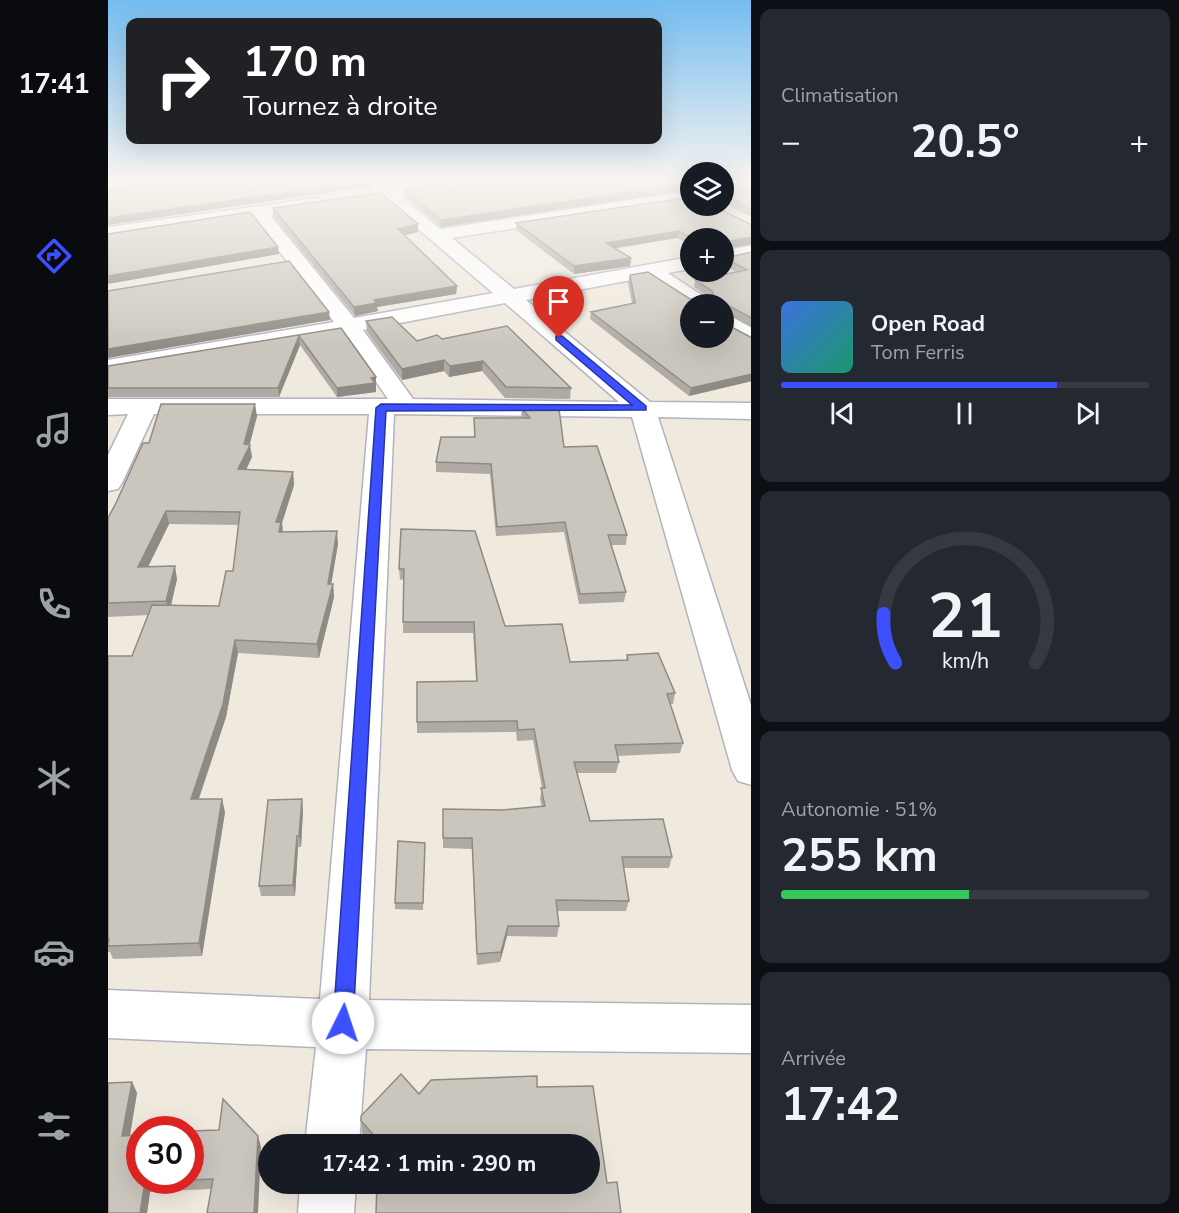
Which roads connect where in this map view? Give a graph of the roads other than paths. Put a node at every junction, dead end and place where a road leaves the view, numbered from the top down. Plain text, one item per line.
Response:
1 (276, 237) edge
2 (439, 237) edge
3 (751, 251) edge
4 (734, 254) edge
5 (294, 260) junction
6 (271, 264) edge
7 (680, 265) edge
8 (650, 270) junction
9 (687, 294) edge
10 (509, 296) junction
11 (349, 326) junction
12 (734, 326) edge
13 (751, 337) edge
14 (108, 367) edge
15 (108, 407) edge
16 (394, 407) junction
17 (144, 408) junction
18 (642, 408) junction
19 (751, 411) edge
20 (108, 483) edge
21 (751, 767) edge
22 (108, 1014) edge
23 (343, 1023) junction
24 (751, 1029) edge
25 (333, 1134) edge
26 (327, 1194) edge
27 (326, 1213) edge

1 - 5 street
2 - 10 street
3 - 4 street
5 - 6 street
5 - 11 street
7 - 8 street
8 - 9 street
8 - 10 street
10 - 11 street
10 - 18 street
11 - 14 street
11 - 16 street
12 - 13 street
15 - 17 street
16 - 17 street
16 - 18 street
16 - 23 street
17 - 20 street
18 - 19 street
18 - 21 street
22 - 23 street
23 - 24 street
23 - 25 street
26 - 27 street

